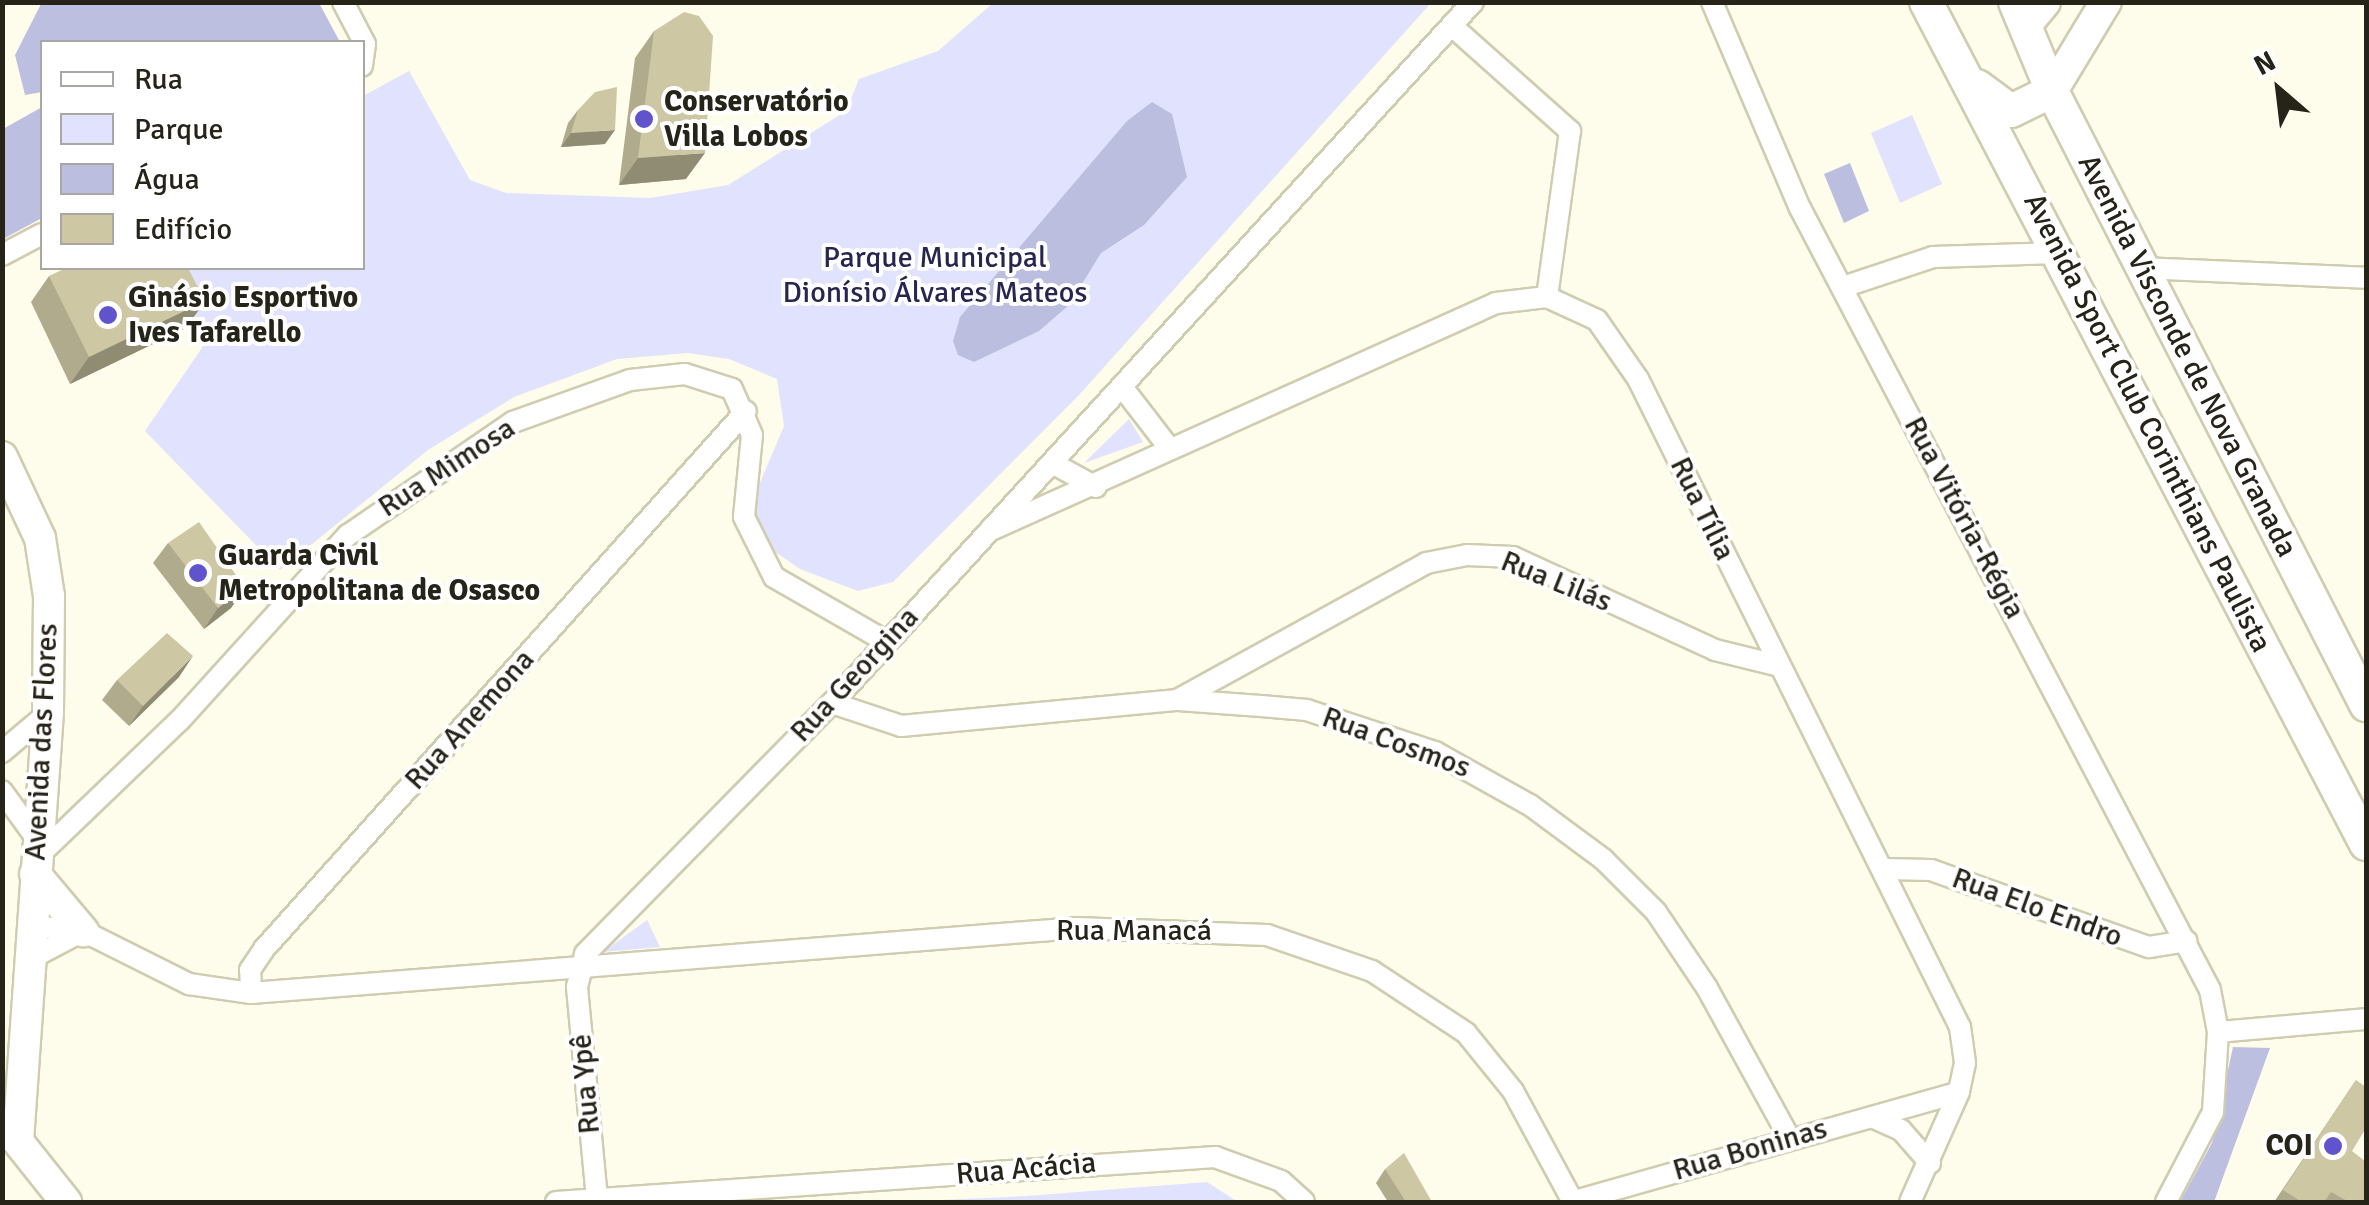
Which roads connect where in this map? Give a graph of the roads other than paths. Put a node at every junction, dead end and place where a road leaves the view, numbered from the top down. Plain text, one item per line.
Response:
1 (342, 2) edge
2 (1474, 2) edge
3 (1712, 2) edge
4 (1926, 2) edge
5 (2106, 2) edge
6 (2029, 10) edge
7 (1452, 26) junction
8 (363, 40) edge
9 (1974, 83) junction
10 (2052, 91) junction
11 (40, 235) edge
12 (2057, 252) junction
13 (2, 255) edge
14 (2141, 268) junction
15 (2366, 278) edge
16 (1843, 287) junction
17 (1547, 297) junction
18 (1123, 388) junction
19 (746, 411) junction
20 (1170, 449) junction
21 (2, 457) edge
22 (1052, 463) junction
23 (1096, 487) junction
24 (989, 531) junction
25 (887, 642) junction
26 (1780, 666) junction
27 (1178, 700) junction
28 (832, 703) junction
29 (2366, 705) edge
30 (48, 712) junction
31 (2, 752) edge
32 (2, 792) edge
33 (2366, 844) edge
34 (35, 857) junction
35 (1886, 869) junction
36 (32, 926) junction
37 (83, 932) junction
38 (2187, 941) junction
39 (30, 959) junction
40 (578, 968) junction
41 (251, 992) junction
42 (2366, 1020) edge
43 (2218, 1032) junction
44 (22, 1036) junction
45 (2, 1072) edge
46 (1959, 1092) junction
47 (1872, 1118) junction
48 (10, 1131) edge
49 (1789, 1137) junction
50 (1930, 1164) junction
51 (846, 1193) edge
52 (598, 1199) junction
53 (66, 1202) edge
54 (556, 1202) edge
55 (1304, 1202) edge
56 (1572, 1202) edge
57 (1910, 1202) edge
58 (2166, 1202) edge

1 - 8 street
2 - 7 street, Rua Georgina
3 - 16 street, Rua Vitória-Régia
4 - 9 main road, Avenida Sport Club Corinthians Paulista
5 - 10 main road
6 - 10 main road, Avenida Visconde de Nova Granada
7 - 17 street
7 - 18 street, Rua Georgina
9 - 10 main road
9 - 12 main road, Avenida Sport Club Corinthians Paulista
10 - 14 main road, Avenida Visconde de Nova Granada
11 - 13 street
12 - 16 street
12 - 33 main road, Avenida Sport Club Corinthians Paulista
14 - 15 street
14 - 29 main road, Avenida Visconde de Nova Granada
16 - 38 street, Rua Vitória-Régia
17 - 20 street
17 - 26 street, Rua Tília
18 - 20 street
18 - 22 street, Rua Georgina
19 - 25 street
19 - 34 street, Rua Mimosa
19 - 41 street, Rua Anemona
20 - 23 street
21 - 30 main road, Avenida das Flores
22 - 23 street
22 - 24 street, Rua Georgina
23 - 24 street
24 - 25 street, Rua Georgina
25 - 28 street, Rua Georgina
26 - 27 street, Rua Lilás
26 - 35 street, Rua Tília
27 - 28 street, Rua Cosmos
27 - 49 street, Rua Cosmos
28 - 40 street, Rua Georgina
30 - 31 street
30 - 34 main road, Avenida das Flores
32 - 34 street
34 - 36 main road, Avenida das Flores
34 - 37 main road
35 - 38 street, Rua Elo Endro
35 - 46 street, Rua Tília
36 - 37 street
36 - 39 main road, Avenida das Flores
37 - 39 street
37 - 41 street
38 - 43 street, Rua Vitória-Régia
39 - 44 main road, Avenida das Flores
40 - 41 street
40 - 52 street, Rua Ypê
40 - 56 street, Rua Manacá
42 - 43 street
43 - 58 street
44 - 45 main road, Avenida das Flores
44 - 48 main road, Avenida das Flores
46 - 47 street, Rua Boninas
46 - 50 street, Rua Tília
47 - 49 street, Rua Boninas
47 - 50 street
48 - 53 main road
49 - 56 street, Rua Boninas
50 - 57 street, Rua Tília
51 - 52 street, Rua Acácia
51 - 55 street, Rua Acácia
52 - 54 street, Rua Acácia

